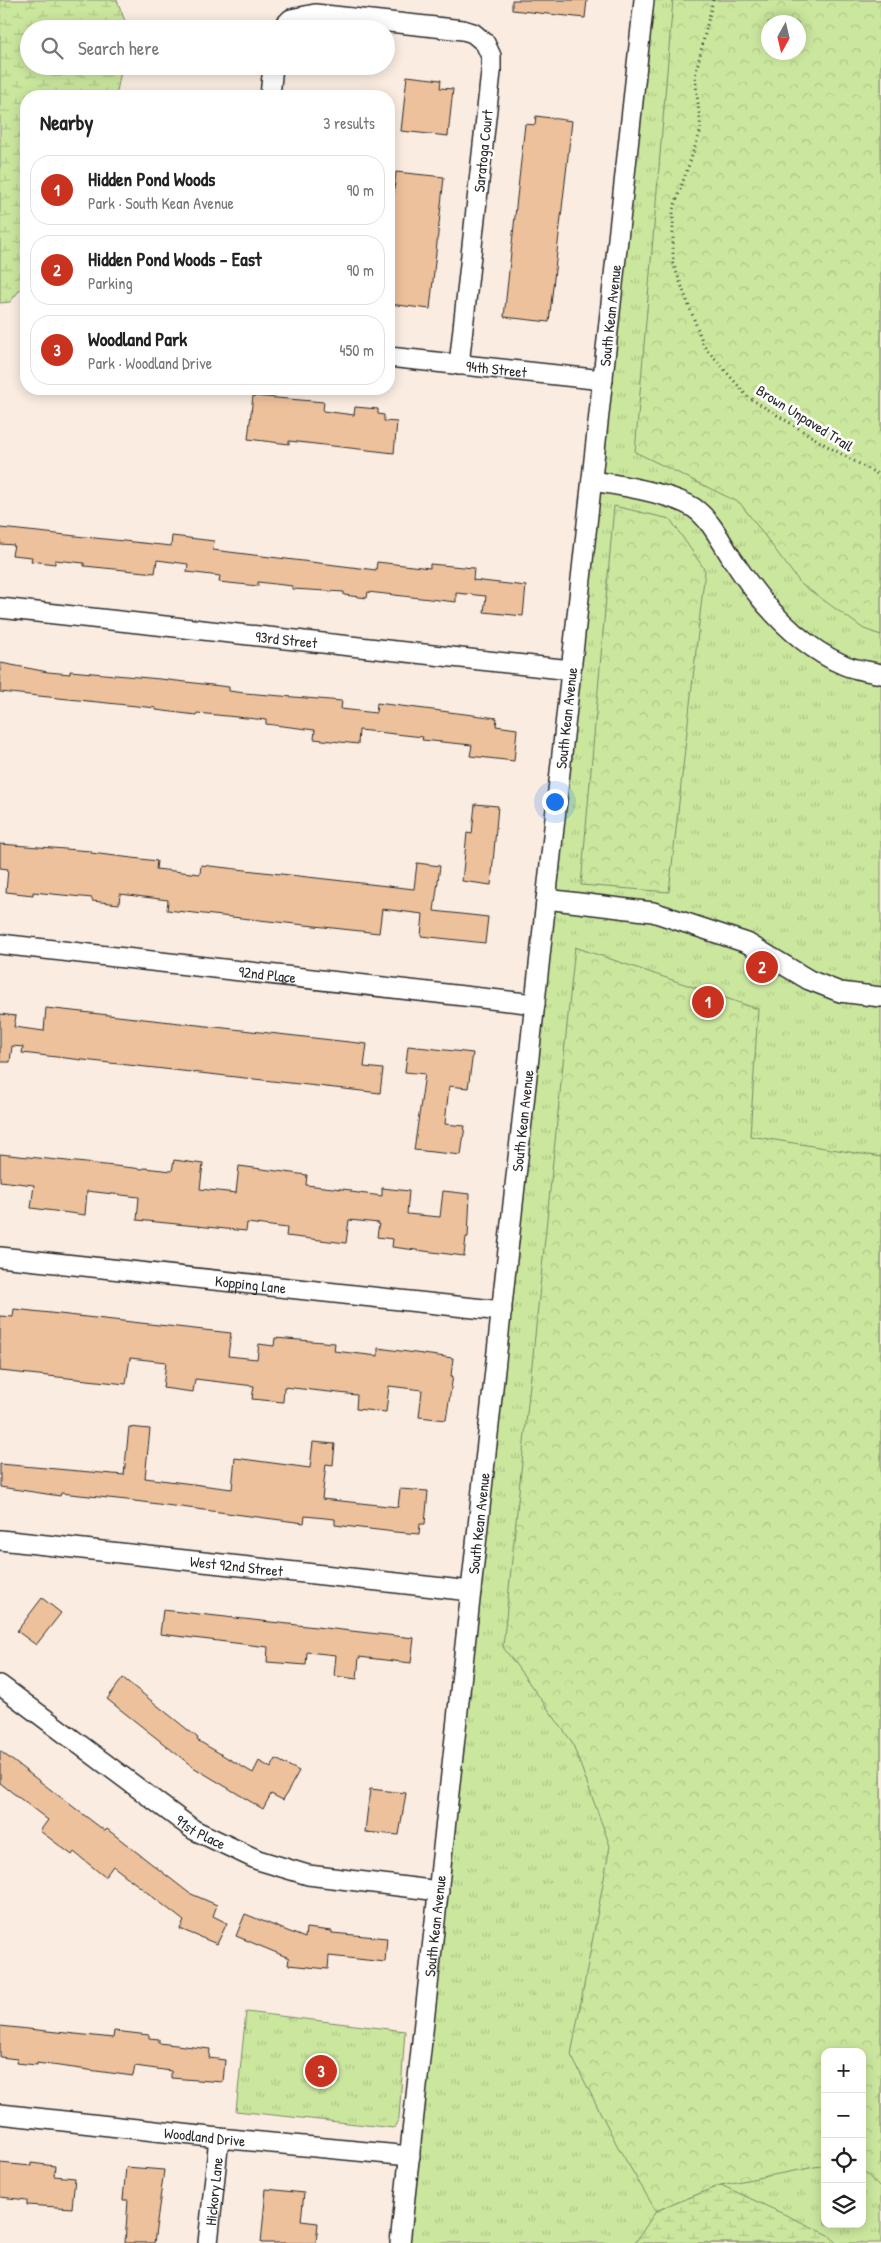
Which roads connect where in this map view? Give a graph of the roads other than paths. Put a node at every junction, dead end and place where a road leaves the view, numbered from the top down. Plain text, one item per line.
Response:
1 (644, 0) edge
2 (290, 20) edge
3 (384, 20) edge
4 (395, 21) edge
5 (272, 75) edge
6 (271, 90) edge
7 (395, 358) edge
8 (460, 365) junction
9 (603, 380) junction
10 (592, 481) junction
11 (0, 608) edge
12 (571, 670) junction
13 (881, 674) edge
14 (546, 899) junction
15 (0, 944) edge
16 (881, 997) edge
17 (535, 1004) junction
18 (0, 1257) edge
19 (502, 1311) junction
20 (1, 1541) edge
21 (471, 1591) junction
22 (0, 1685) edge
23 (439, 1891) junction
24 (0, 2114) edge
25 (220, 2138) junction
26 (410, 2156) junction
27 (208, 2243) edge
28 (400, 2243) edge

1 - 9 street, South Kean Avenue
2 - 3 street, Saratoga Court
4 - 8 street, Saratoga Court
5 - 6 street
7 - 8 street, 94th Street
8 - 9 street, 94th Street
9 - 10 street, South Kean Avenue
10 - 12 street, South Kean Avenue
10 - 13 street
11 - 12 street, 93rd Street
12 - 14 street, South Kean Avenue
14 - 16 street
14 - 17 street, South Kean Avenue
15 - 17 street, 92nd Place
17 - 19 street, South Kean Avenue
18 - 19 street, Kopping Lane
19 - 21 street, South Kean Avenue
20 - 21 street, West 92nd Street
21 - 23 street, South Kean Avenue
22 - 23 street, 91st Place
23 - 26 street, South Kean Avenue
24 - 25 street, Woodland Drive
25 - 26 street, Woodland Drive
25 - 27 street, Hickory Lane
26 - 28 street, South Kean Avenue

